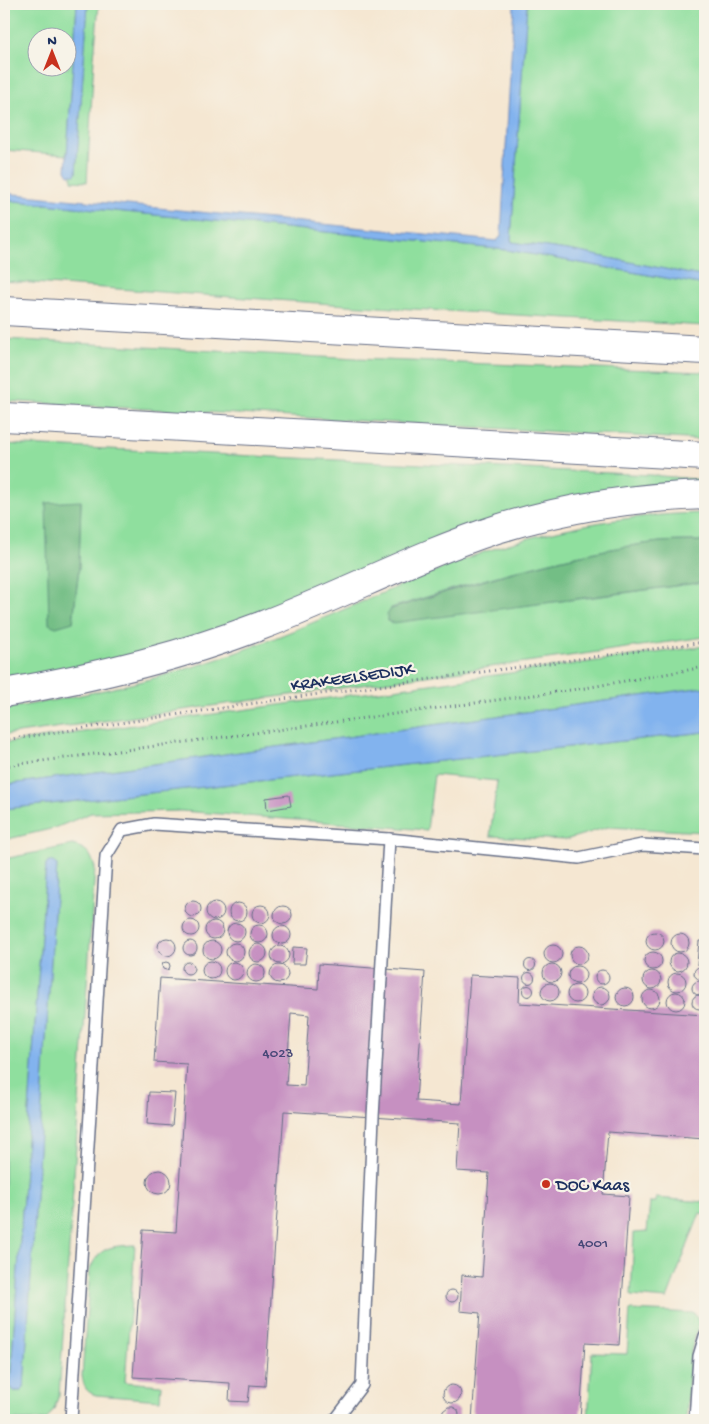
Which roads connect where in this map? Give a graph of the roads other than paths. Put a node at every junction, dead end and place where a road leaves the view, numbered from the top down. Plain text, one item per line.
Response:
1 (4, 311) edge
2 (705, 350) edge
3 (4, 417) edge
4 (705, 456) edge
5 (705, 495) edge
6 (4, 692) edge
7 (390, 839) junction
8 (705, 849) edge
9 (705, 1336) edge
10 (71, 1420) edge
11 (333, 1420) edge
12 (695, 1420) edge

1 - 2 highway
3 - 4 highway
5 - 6 highway
7 - 8 lane
7 - 10 lane
7 - 11 lane
9 - 12 lane

